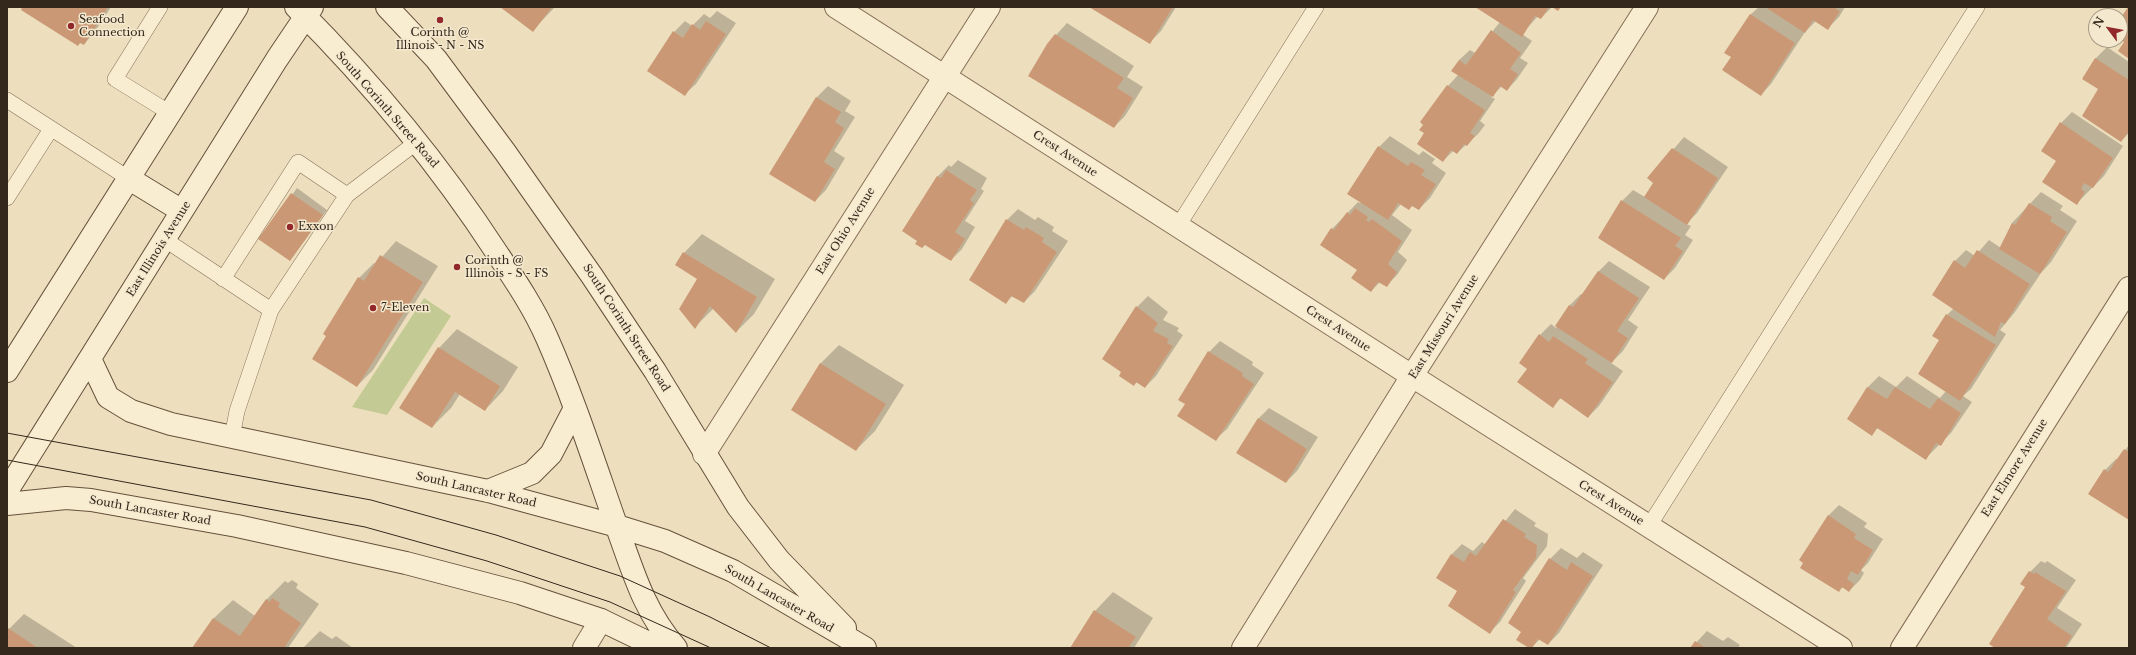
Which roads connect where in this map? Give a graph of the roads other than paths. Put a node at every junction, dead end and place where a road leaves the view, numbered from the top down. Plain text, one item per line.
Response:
1 (160, 7) edge
2 (237, 7) edge
3 (387, 7) edge
4 (836, 7) edge
5 (989, 7) edge
6 (1316, 7) edge
7 (1647, 7) edge
8 (1977, 7) edge
9 (304, 10) edge
10 (945, 76) junction
11 (7, 100) edge
12 (170, 112) junction
13 (51, 129) junction
14 (417, 142) junction
15 (128, 178) junction
16 (347, 195) junction
17 (7, 198) edge
18 (182, 211) junction
19 (1178, 226) junction
20 (164, 239) junction
21 (223, 279) junction
22 (2129, 288) edge
23 (271, 310) junction
24 (90, 359) junction
25 (7, 371) edge
26 (1412, 376) junction
27 (575, 408) junction
28 (232, 437) junction
29 (704, 454) junction
30 (7, 491) edge
31 (488, 491) junction
32 (7, 504) edge
33 (617, 526) junction
34 (1649, 526) junction
35 (601, 620) junction
36 (584, 648) edge
37 (659, 648) edge
38 (676, 648) edge
39 (864, 648) edge
40 (1243, 648) edge
41 (1841, 648) edge
42 (1902, 648) edge

1 - 12 lane
2 - 12 main road
3 - 29 main road, South Corinth Street Road
4 - 10 main road, Crest Avenue
5 - 10 main road, East Ohio Avenue
6 - 19 lane
7 - 26 main road, East Missouri Avenue
8 - 34 lane
9 - 14 main road, South Corinth Street Road
9 - 18 main road, East Illinois Avenue
10 - 19 main road, Crest Avenue
10 - 29 main road, East Ohio Avenue
11 - 13 lane
12 - 15 main road
13 - 15 lane
13 - 17 lane
14 - 16 lane
14 - 27 main road, South Corinth Street Road
15 - 18 main road
15 - 25 main road
16 - 21 lane
16 - 23 lane
18 - 20 main road, East Illinois Avenue
19 - 26 main road, Crest Avenue
20 - 21 lane
20 - 24 main road, East Illinois Avenue
21 - 23 lane
22 - 42 main road, East Elmore Avenue
23 - 28 lane
24 - 28 main road, South Lancaster Road
24 - 30 main road, East Illinois Avenue
26 - 34 main road, Crest Avenue
26 - 40 main road, East Missouri Avenue
27 - 31 main road
27 - 33 main road, South Corinth Street Road
28 - 31 main road, South Lancaster Road
29 - 39 main road, South Corinth Street Road
31 - 33 main road, South Lancaster Road
32 - 35 main road, South Lancaster Road
33 - 38 main road, South Corinth Street Road
33 - 39 main road, South Lancaster Road
34 - 41 main road, Crest Avenue
35 - 36 main road
35 - 37 main road, South Lancaster Road

